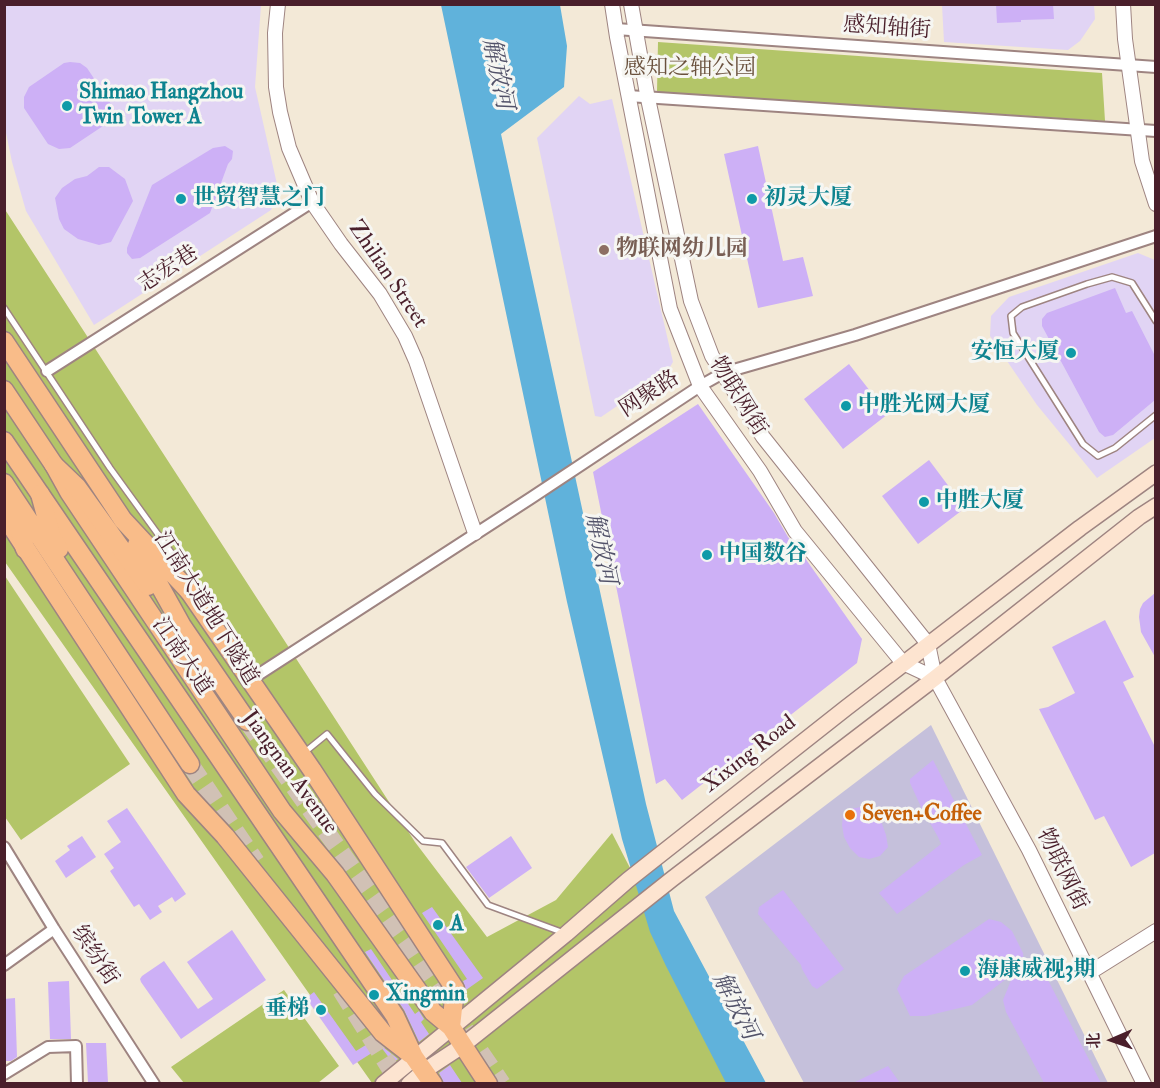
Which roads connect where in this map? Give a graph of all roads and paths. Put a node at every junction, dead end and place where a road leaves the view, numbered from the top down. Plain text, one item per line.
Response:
1 (278, 4) edge
2 (612, 4) edge
3 (631, 4) edge
4 (1123, 4) edge
5 (616, 29) junction
6 (635, 30) junction
7 (1129, 66) junction
8 (1155, 68) edge
9 (628, 96) junction
10 (648, 98) junction
11 (1137, 130) junction
12 (1155, 131) edge
13 (312, 202) junction
14 (1155, 204) edge
15 (1155, 236) edge
16 (4, 308) edge
17 (1155, 321) edge
18 (4, 341) edge
19 (47, 371) junction
20 (723, 373) junction
21 (700, 386) junction
22 (4, 390) edge
23 (1155, 415) edge
24 (4, 441) edge
25 (54, 465) junction
26 (1155, 473) edge
27 (5, 483) edge
28 (40, 494) junction
29 (1155, 506) edge
30 (4, 515) edge
31 (123, 520) junction
32 (475, 533) junction
33 (25, 549) junction
34 (189, 591) junction
35 (182, 626) junction
36 (928, 644) junction
37 (903, 663) junction
38 (935, 678) junction
39 (250, 680) junction
40 (247, 721) tunnel mouth
41 (302, 754) junction
42 (4, 847) edge
43 (54, 930) junction
44 (1155, 931) edge
45 (566, 934) junction
46 (4, 965) edge
47 (1089, 973) junction
48 (451, 1027) junction
49 (462, 1046) junction
50 (424, 1070) edge
51 (4, 1074) edge
52 (77, 1083) edge
53 (154, 1083) edge
54 (383, 1083) edge
55 (409, 1083) edge
56 (488, 1083) edge
57 (1144, 1083) edge

1 - 13 street, Zhilian Street
2 - 5 street, 物联网街
3 - 6 street, 物联网街
4 - 7 street
5 - 6 street, 感知轴街
5 - 9 street, 物联网街
6 - 7 street, 感知轴街
6 - 10 street, 物联网街
7 - 8 street, 感知轴街
7 - 11 street
9 - 10 street
9 - 21 street, 物联网街
10 - 11 street
10 - 20 street, 物联网街
11 - 12 street
11 - 14 street
13 - 19 street, 志宏巷
13 - 32 street, Zhilian Street
15 - 20 street, 网聚路
16 - 19 lane
17 - 23 lane
18 - 31 main road
19 - 34 lane
20 - 21 street, 网聚路
20 - 36 street, 物联网街
21 - 32 street, 网聚路
21 - 37 street, 物联网街
22 - 25 main road, Jiangnan Avenue
24 - 28 main road, 江南大道
25 - 35 main road
25 - 48 main road, Jiangnan Avenue
26 - 36 main road, Xixing Road
27 - 28 main road
27 - 33 main road
28 - 50 main road, 江南大道
29 - 38 main road, Xixing Road
30 - 33 main road
31 - 34 main road
31 - 35 main road, 江南大道地下隧道
32 - 39 street, 网聚路
33 - 50 main road
34 - 39 main road
35 - 40 main road, 江南大道地下隧道
36 - 37 main road, Xixing Road
36 - 38 street, 物联网街
37 - 38 street, 物联网街
37 - 45 main road, Xixing Road
38 - 47 street, 物联网街
38 - 49 main road, Xixing Road
39 - 41 main road
41 - 45 lane
41 - 48 main road
42 - 43 street, 缤纷街
43 - 46 street
43 - 53 street, 缤纷街
44 - 47 street
45 - 48 main road, Xixing Road
47 - 57 street, 物联网街
48 - 49 main road, Jiangnan Avenue
48 - 50 main road, Xixing Road
49 - 50 main road, Xixing Road
49 - 56 main road, Jiangnan Avenue
50 - 54 main road, Xixing Road
50 - 55 main road, Xixing Road
51 - 52 street

